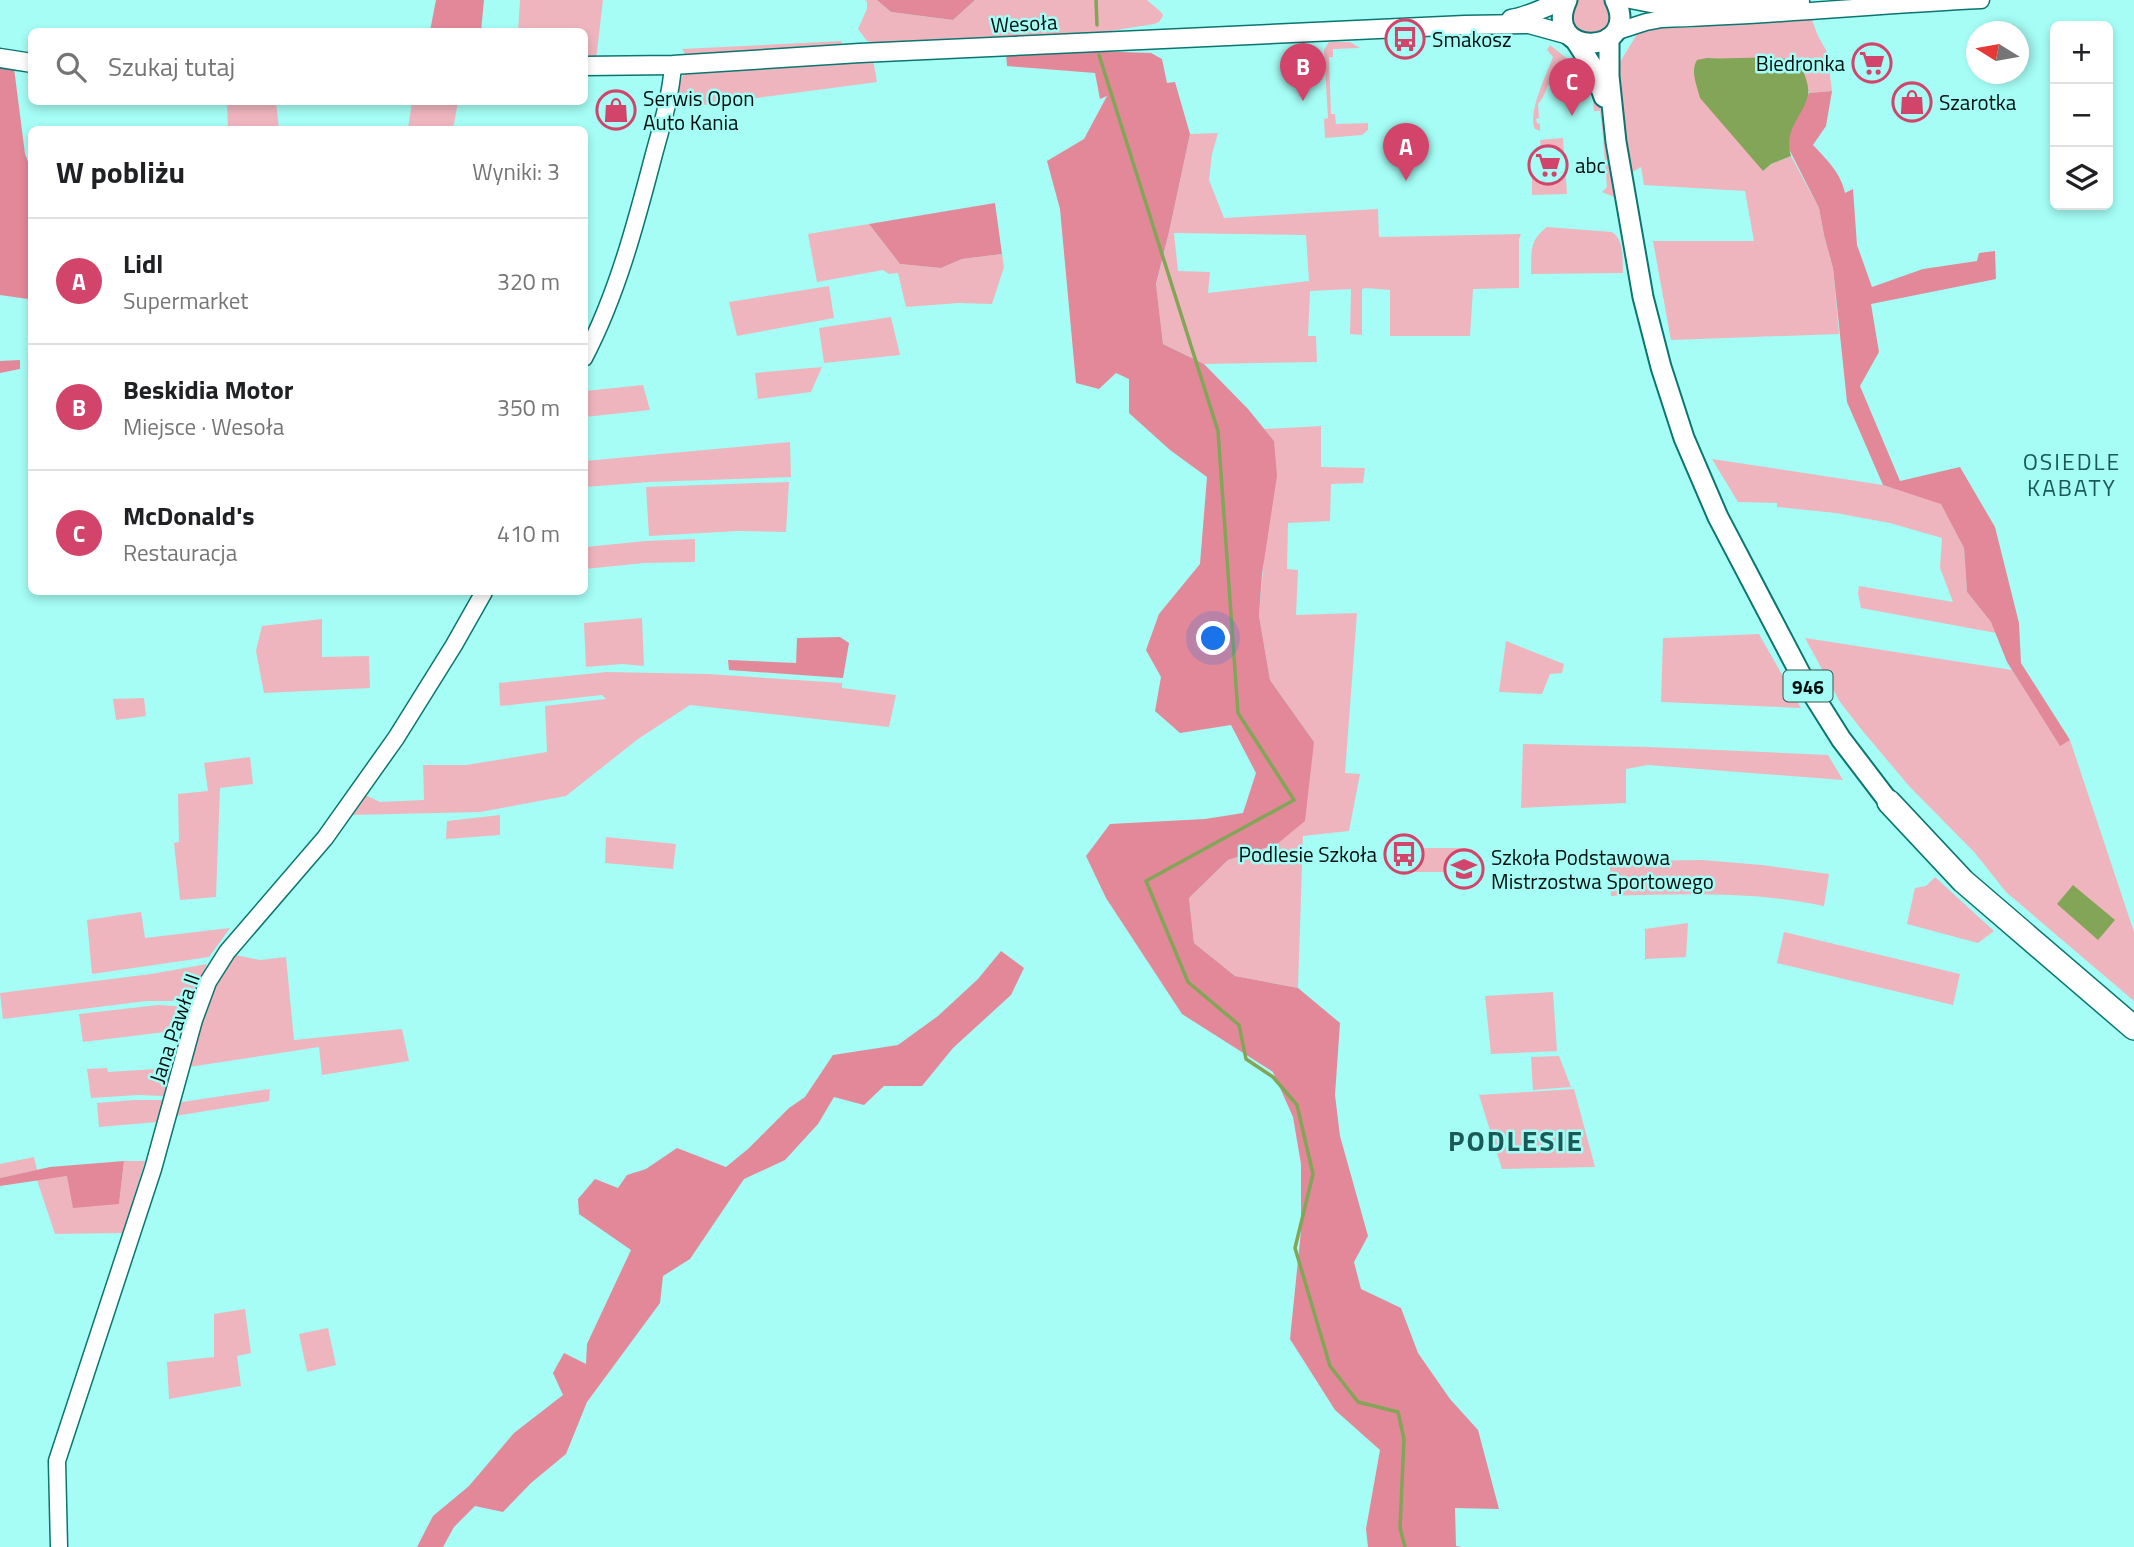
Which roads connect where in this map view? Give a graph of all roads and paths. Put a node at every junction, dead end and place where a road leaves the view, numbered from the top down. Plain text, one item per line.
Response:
1 (1567, 0) edge
2 (1615, 0) edge
3 (1630, 0) edge
4 (1981, 0) edge
5 (1873, 5) junction
6 (1465, 25) junction
7 (1612, 35) junction
8 (1572, 38) junction
9 (0, 58) edge
10 (28, 62) edge
11 (673, 65) junction
12 (588, 66) edge
13 (1616, 142) junction
14 (588, 350) edge
15 (482, 595) edge
16 (1889, 802) joint
17 (2134, 1028) edge
18 (59, 1547) edge

1 - 6 main road, Wesoła
1 - 8 main road
2 - 7 main road
3 - 5 street
4 - 5 street
5 - 7 street
6 - 8 main road, Wesoła
6 - 11 main road, Wesoła
7 - 8 main road
7 - 13 main road, 946
8 - 13 main road, 946
9 - 10 main road
11 - 12 main road, Wesoła
11 - 14 street
13 - 16 main road, 946
15 - 18 street, Jana Pawła II
16 - 17 highway, 946

